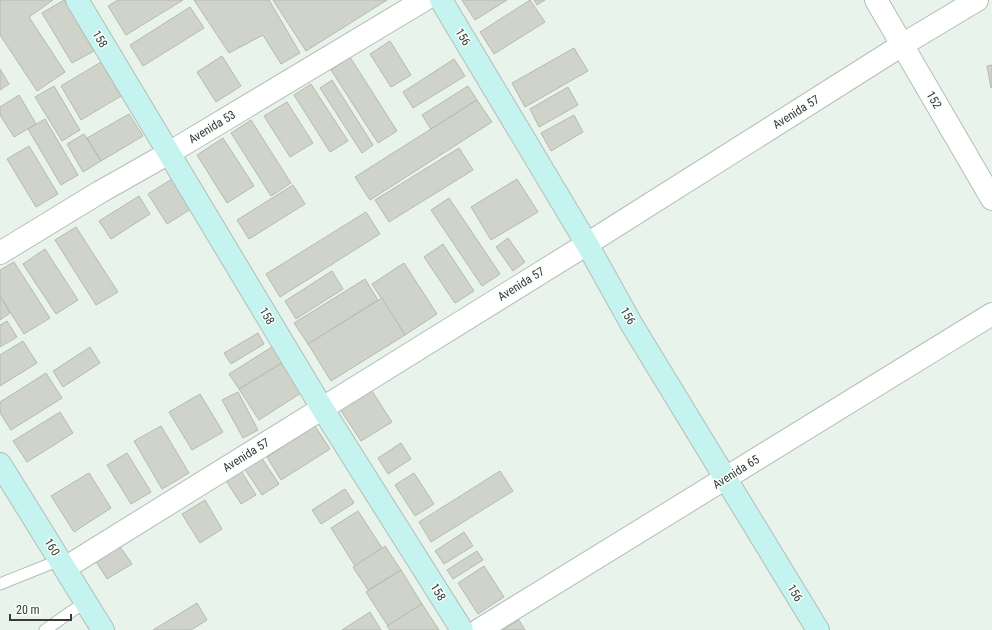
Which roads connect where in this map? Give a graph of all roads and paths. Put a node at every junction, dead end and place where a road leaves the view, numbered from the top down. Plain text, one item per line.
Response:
1 (77, 0) edge
2 (424, 0) edge
3 (441, 0) edge
4 (876, 0) edge
5 (977, 0) edge
6 (902, 45) junction
7 (169, 153) junction
8 (992, 199) edge
9 (587, 244) junction
10 (0, 253) edge
11 (992, 314) edge
12 (322, 408) junction
13 (0, 464) edge
14 (726, 478) junction
15 (62, 564) junction
16 (0, 584) edge
17 (85, 602) junction
18 (46, 630) edge
19 (103, 630) edge
20 (462, 630) edge
21 (480, 630) edge
22 (818, 630) edge

1 - 7 main road, 158
2 - 7 street, Avenida 53
3 - 9 main road, 156
4 - 6 street, 152
5 - 6 street, Avenida 57
6 - 8 street, 152
6 - 9 street, Avenida 57
7 - 10 street, Avenida 53
7 - 12 main road, 158
9 - 12 street, Avenida 57
9 - 14 main road, 156
11 - 14 street, Avenida 65
12 - 15 street, Avenida 57
12 - 20 main road, 158
13 - 15 main road, 160
14 - 21 street, Avenida 65
14 - 22 main road, 156
15 - 16 lane
15 - 17 main road, 160
17 - 18 lane
17 - 19 main road, 160

